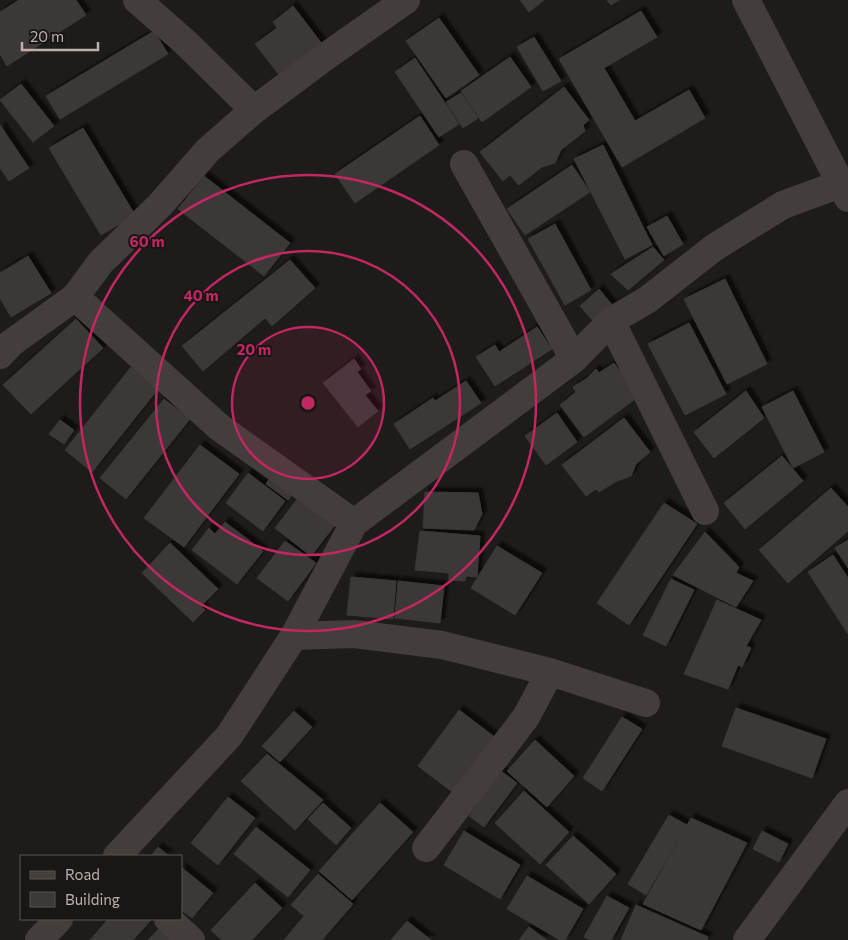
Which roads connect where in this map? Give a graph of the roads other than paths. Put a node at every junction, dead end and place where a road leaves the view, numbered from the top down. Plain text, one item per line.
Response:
1 (137, 0) edge
2 (406, 0) edge
3 (746, 0) edge
4 (254, 110) junction
5 (464, 164) dead end
6 (844, 191) edge
7 (75, 297) junction
8 (611, 321) junction
9 (0, 355) edge
10 (574, 359) junction
11 (705, 511) dead end
12 (354, 523) junction
13 (294, 636) junction
14 (550, 672) junction
15 (646, 703) dead end
16 (848, 803) edge
17 (426, 848) dead end
18 (118, 855) edge
19 (58, 920) edge
20 (169, 920) edge
21 (39, 940) edge
22 (191, 940) edge
23 (747, 940) edge

1 - 4 street
2 - 4 street
3 - 6 street
4 - 7 street
5 - 10 street
6 - 8 street
7 - 9 street
7 - 12 street
8 - 10 street
8 - 11 street
10 - 12 street
12 - 13 street
13 - 14 street
13 - 18 street
14 - 15 street
14 - 17 street
16 - 23 street
19 - 21 street
20 - 22 street

